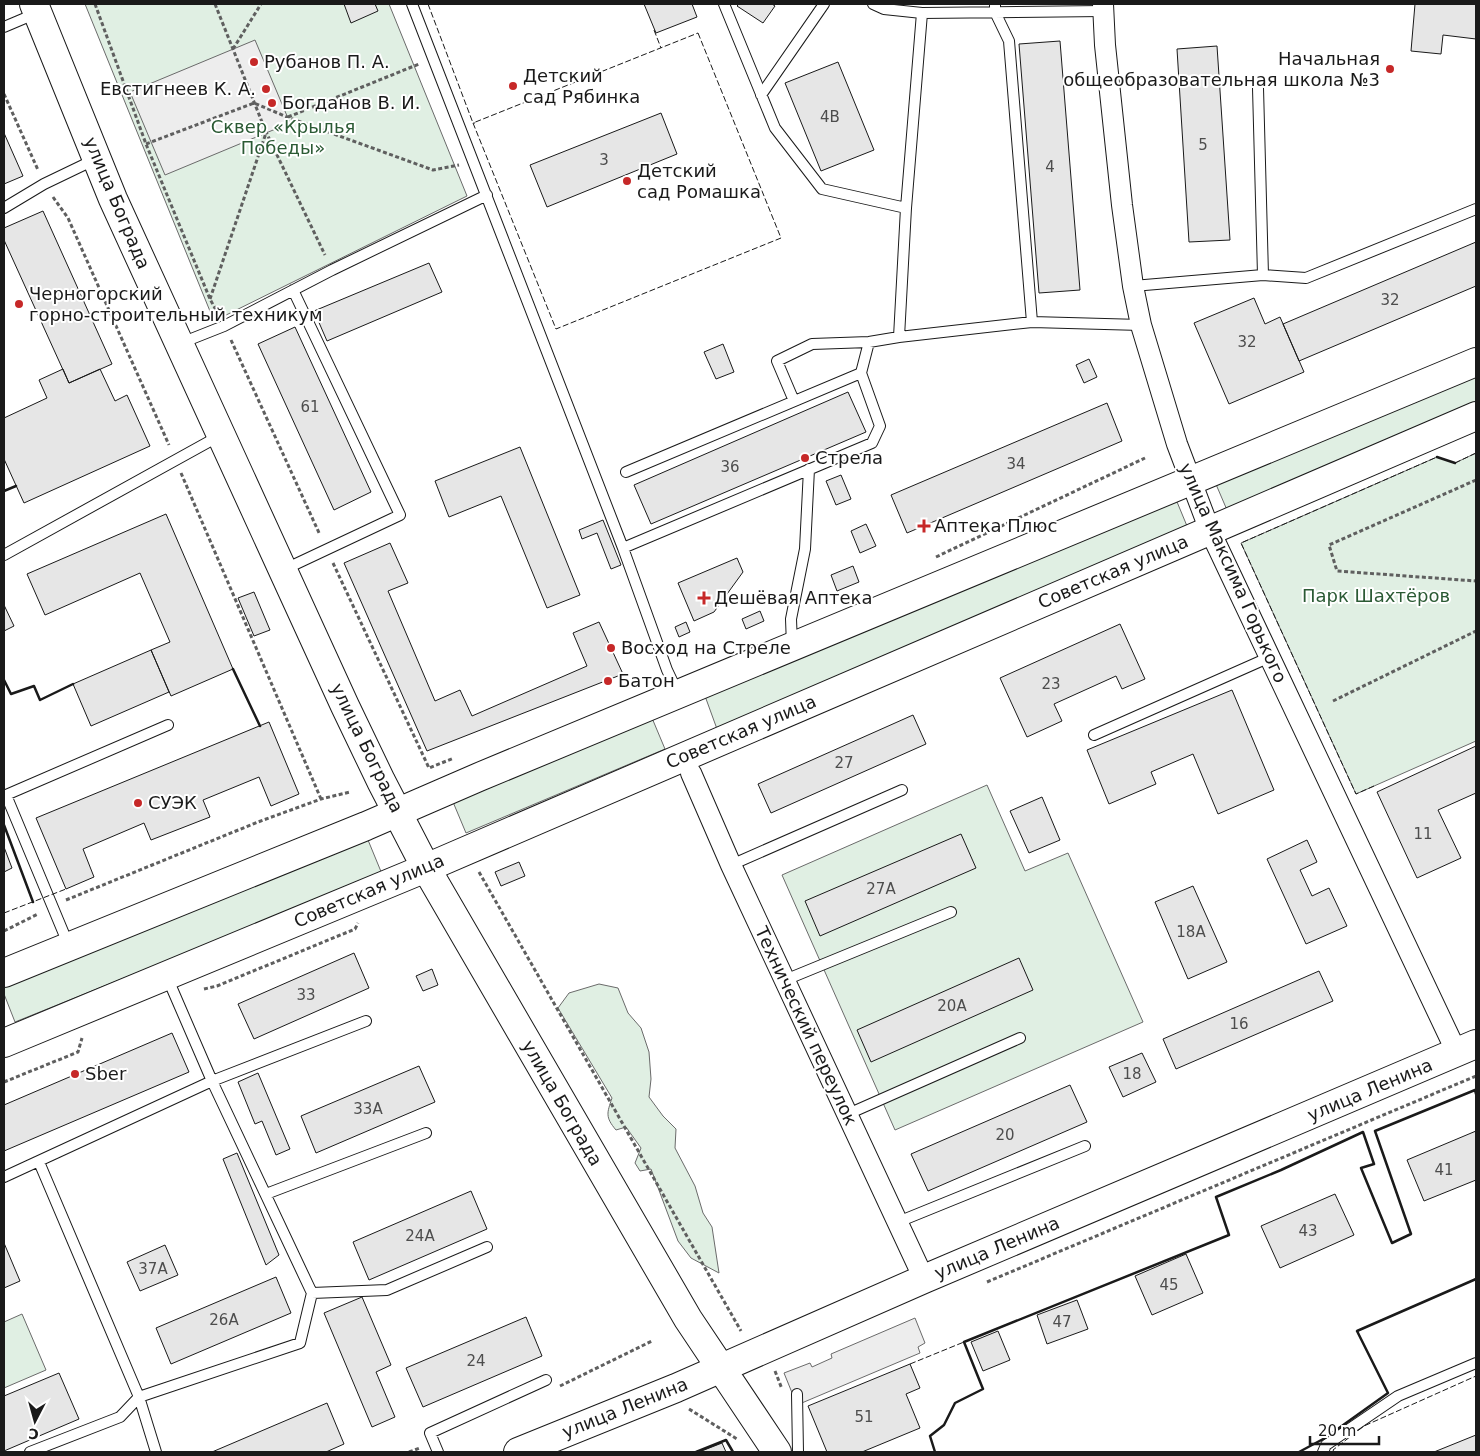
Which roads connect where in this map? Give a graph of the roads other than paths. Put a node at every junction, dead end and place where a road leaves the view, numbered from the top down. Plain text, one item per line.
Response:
1 (412, 4) edge
2 (724, 4) edge
3 (824, 4) edge
4 (873, 4) edge
5 (1103, 7) edge
6 (36, 8) edge
7 (995, 8) edge
8 (922, 13) junction
9 (4, 27) edge
10 (1258, 88) dead end
11 (761, 95) junction
12 (97, 159) junction
13 (487, 195) junction
14 (4, 208) edge
15 (906, 208) junction
16 (1476, 209) edge
17 (1263, 275) junction
18 (1133, 286) junction
19 (293, 290) junction
20 (1032, 322) junction
21 (1141, 325) junction
22 (899, 337) junction
23 (869, 342) junction
24 (180, 344) junction
25 (1476, 362) edge
26 (861, 373) junction
27 (794, 401) junction
28 (1476, 416) edge
29 (222, 434) junction
30 (809, 469) junction
31 (626, 472) dead end
32 (1190, 480) junction
33 (1210, 531) junction
34 (623, 548) junction
35 (4, 555) edge
36 (282, 570) junction
37 (792, 646) junction
38 (1270, 657) junction
39 (678, 694) junction
40 (168, 725) dead end
41 (1094, 735) dead end
42 (691, 773) dead end
43 (902, 790) dead end
44 (398, 813) junction
45 (731, 865) junction
46 (426, 868) junction
47 (951, 912) dead end
48 (70, 947) junction
49 (4, 973) edge
50 (785, 980) junction
51 (171, 985) junction
52 (366, 1021) dead end
53 (1020, 1038) dead end
54 (4, 1043) edge
55 (1466, 1048) edge
56 (212, 1081) junction
57 (848, 1114) junction
58 (426, 1133) dead end
59 (1085, 1146) dead end
60 (38, 1162) junction
61 (4, 1177) edge
62 (266, 1194) junction
63 (898, 1222) junction
64 (487, 1246) dead end
65 (924, 1279) junction
66 (312, 1293) junction
67 (1476, 1363) edge
68 (721, 1368) junction
69 (546, 1380) dead end
70 (797, 1394) dead end
71 (139, 1397) junction
72 (30, 1452) edge
73 (156, 1452) edge
74 (438, 1452) edge
75 (518, 1452) edge
76 (778, 1452) edge
77 (798, 1452) edge
78 (1322, 1452) edge

1 - 13 lane
2 - 11 lane
3 - 11 lane
4 - 8 lane
5 - 7 lane
5 - 18 street, улица Максима Горького
6 - 9 lane
6 - 12 main road, улица Бограда
7 - 8 lane
7 - 20 lane
8 - 15 lane
10 - 17 lane
11 - 15 lane
12 - 14 lane
12 - 24 main road, улица Бограда
13 - 19 lane
13 - 34 lane
15 - 22 lane
16 - 17 lane
17 - 18 lane
18 - 21 street, улица Максима Горького
19 - 24 lane
19 - 36 lane
20 - 21 lane
20 - 22 lane
21 - 32 street, улица Максима Горького
22 - 23 lane
23 - 26 lane
23 - 27 lane
24 - 29 main road, улица Бограда
25 - 32 main road
26 - 27 lane
26 - 30 lane
27 - 31 lane
28 - 33 main road, Советская улица
29 - 35 lane
29 - 36 main road, улица Бограда
30 - 34 lane
30 - 37 lane
32 - 33 street, улица Максима Горького
32 - 37 main road
33 - 38 street, улица Максима Горького
33 - 46 main road, Советская улица
34 - 39 lane
36 - 44 main road, улица Бограда
37 - 39 main road
38 - 41 lane
38 - 55 street, улица Максима Горького
39 - 44 main road
40 - 48 lane
42 - 45 street, Технический переулок
43 - 45 lane
44 - 46 main road, улица Бограда
44 - 48 main road
45 - 50 street, Технический переулок
46 - 51 main road, Советская улица
46 - 68 main road, улица Бограда
47 - 50 lane
48 - 49 main road
50 - 57 street, Технический переулок
51 - 54 main road, Советская улица
51 - 56 lane
52 - 56 lane
53 - 57 lane
55 - 65 main road, улица Ленина
56 - 60 lane
56 - 62 lane
57 - 63 street, Технический переулок
58 - 62 lane
59 - 63 lane
60 - 61 lane
60 - 71 lane
62 - 66 lane
63 - 65 street, Технический переулок
64 - 66 lane
65 - 68 main road, улица Ленина
66 - 71 lane
67 - 78 lane
68 - 75 main road, улица Ленина
68 - 76 main road, улица Бограда
69 - 74 lane
70 - 77 lane
71 - 72 lane
71 - 73 lane

